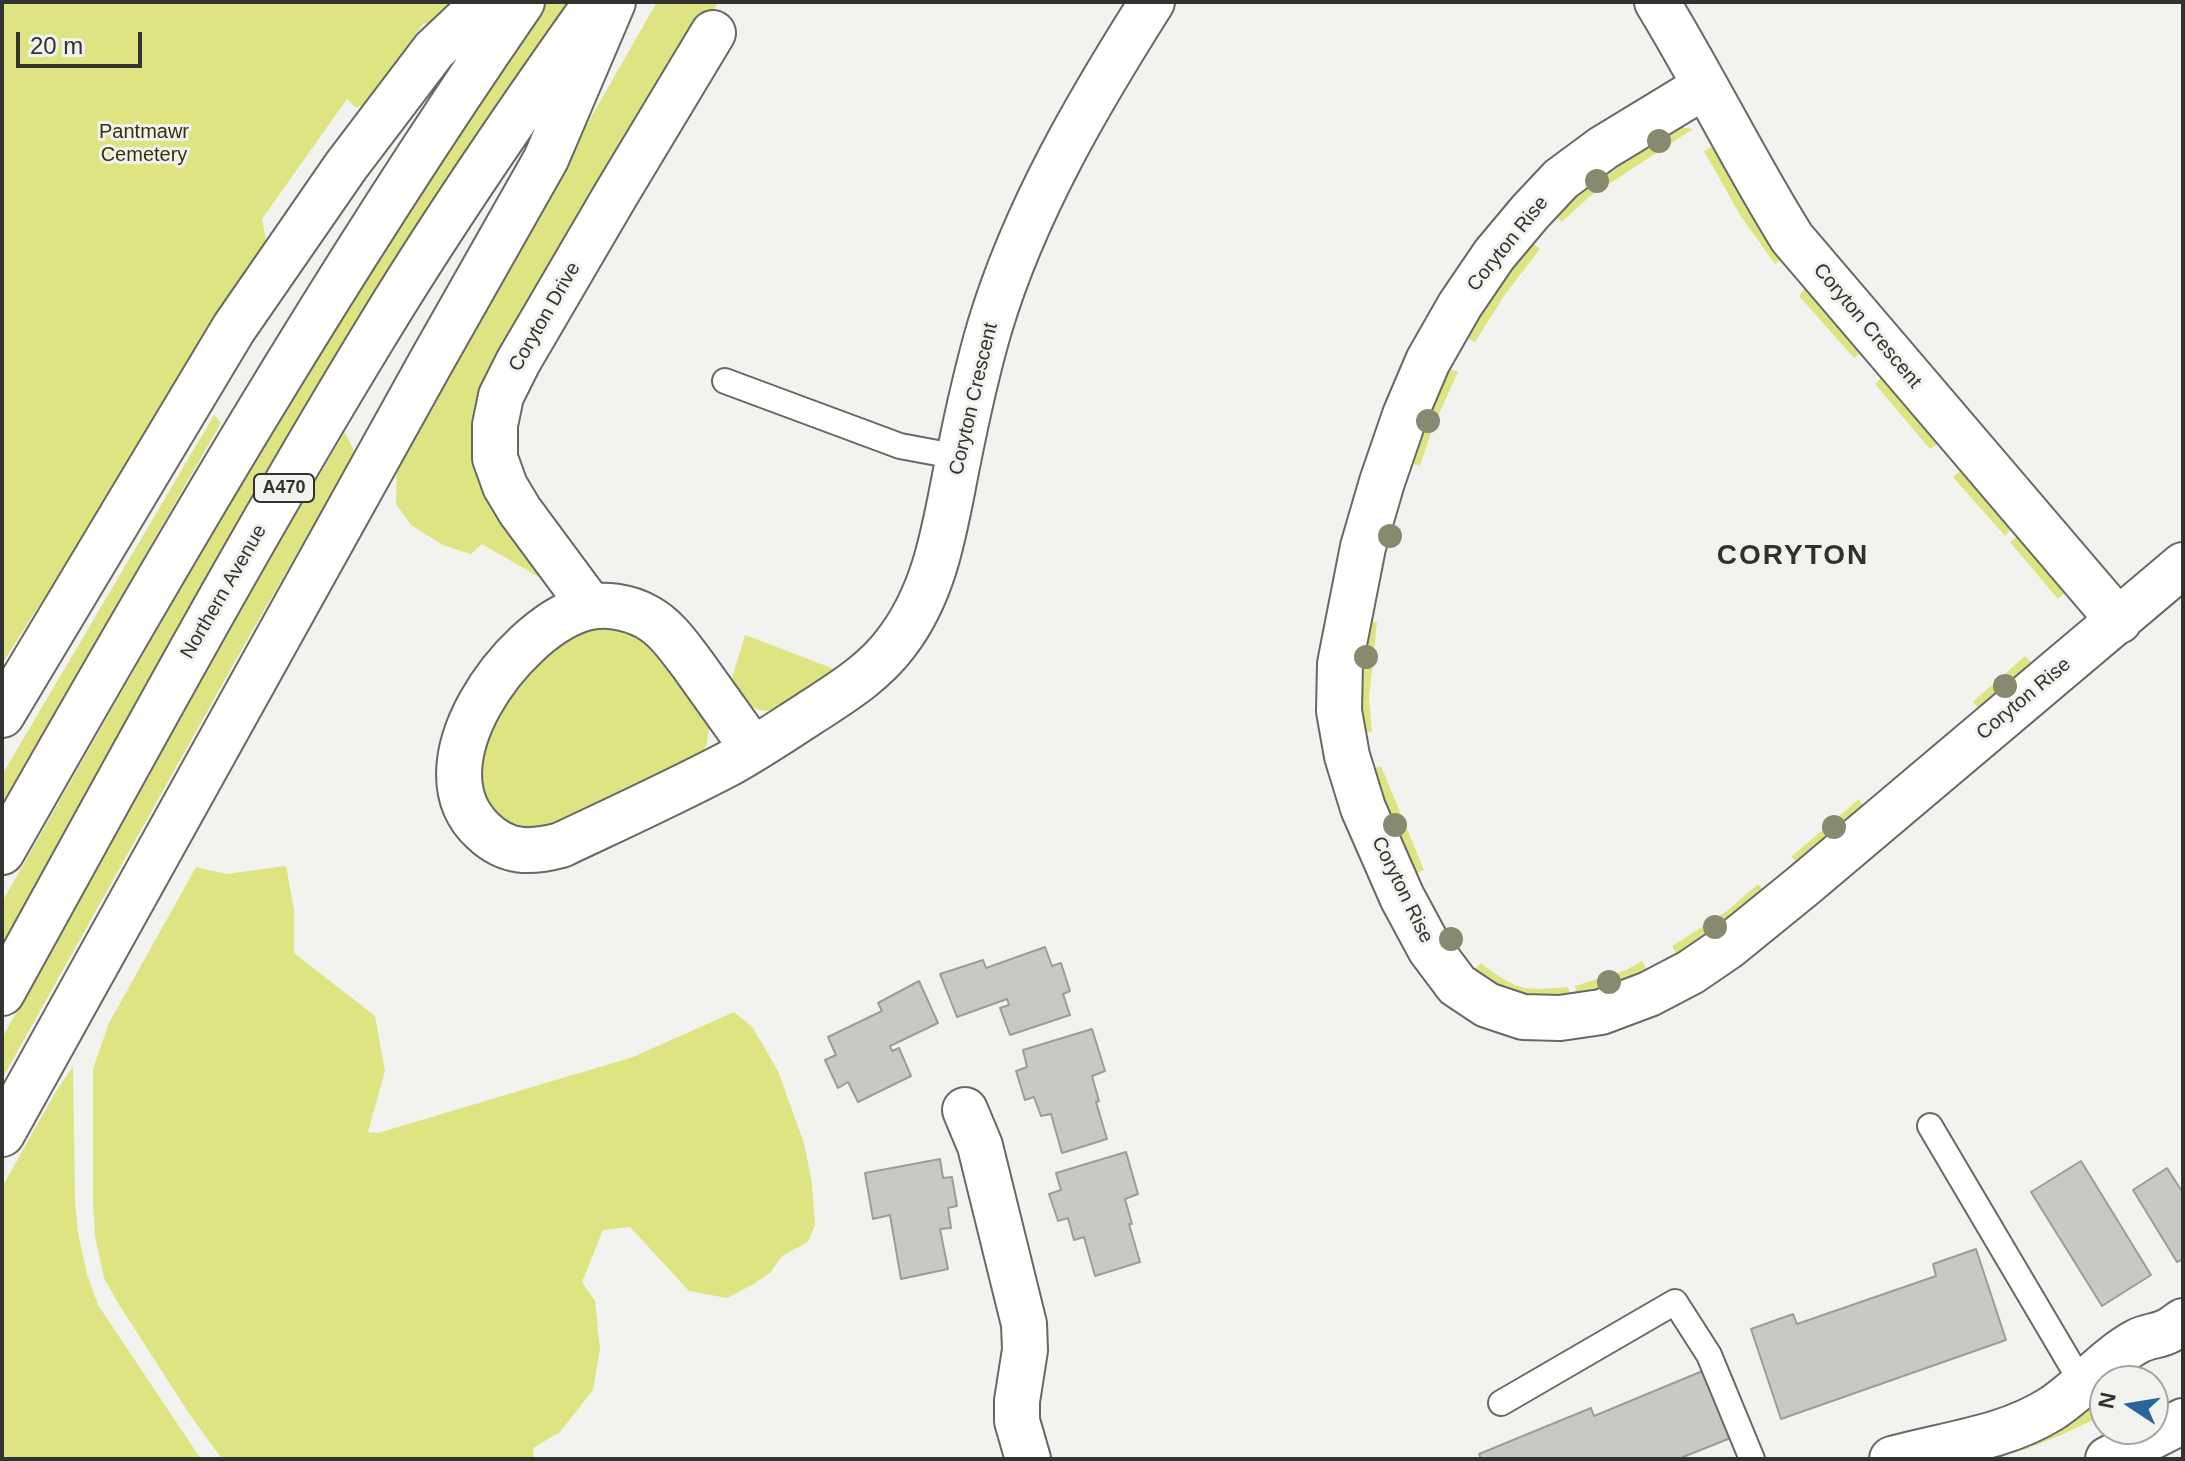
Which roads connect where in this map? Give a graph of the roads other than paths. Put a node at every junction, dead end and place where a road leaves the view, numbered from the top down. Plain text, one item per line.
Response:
1 (485, 2) edge
2 (522, 2) edge
3 (597, 2) edge
4 (613, 2) edge
5 (1152, 2) edge
6 (1657, 2) edge
7 (713, 33) dead end
8 (1705, 86) junction
9 (725, 381) dead end
10 (959, 457) junction
11 (2183, 565) edge
12 (591, 607) junction
13 (2119, 621) junction
14 (2, 715) edge
15 (753, 749) junction
16 (2, 852) edge
17 (2, 993) edge
18 (965, 1110) dead end
19 (1930, 1126) dead end
20 (2, 1134) edge
21 (2178, 1337) edge
22 (2083, 1385) junction
23 (1501, 1403) dead end
24 (2183, 1421) edge
25 (1028, 1459) edge
26 (1752, 1459) edge
27 (1892, 1459) edge
28 (2108, 1459) edge

1 - 14 main road
2 - 16 main road, A470
3 - 17 main road, Northern Avenue / A470
4 - 20 main road
5 - 10 main road, Coryton Crescent
6 - 8 main road, Coryton Crescent
7 - 12 main road, Coryton Drive
8 - 13 main road, Coryton Crescent
8 - 13 main road, Coryton Rise
9 - 10 lane
10 - 15 main road, Coryton Crescent
11 - 13 main road, Coryton Rise
12 - 15 main road, Coryton Crescent
12 - 15 main road, Coryton Crescent
18 - 25 main road
19 - 22 lane
21 - 22 main road
22 - 27 main road
23 - 26 lane
24 - 28 main road

